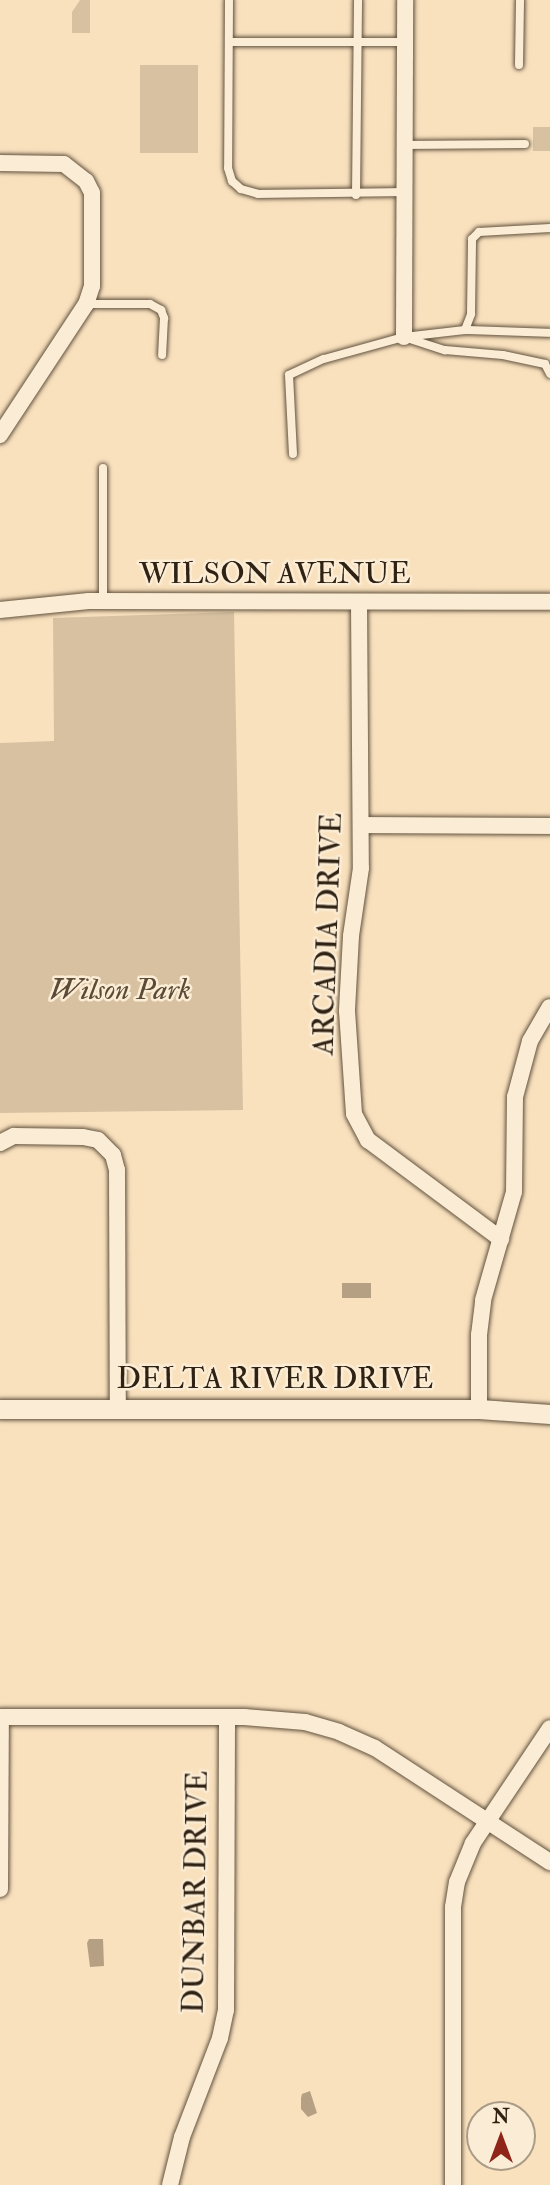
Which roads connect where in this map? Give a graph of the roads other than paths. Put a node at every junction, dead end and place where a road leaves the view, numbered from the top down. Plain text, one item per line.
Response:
1 (229, 0) edge
2 (358, 0) edge
3 (405, 0) edge
4 (520, 0) edge
5 (229, 42) junction
6 (358, 42) junction
7 (405, 42) junction
8 (519, 65) dead end
9 (525, 144) dead end
10 (405, 145) junction
11 (0, 163) edge
12 (405, 192) junction
13 (356, 195) junction
14 (550, 228) edge
15 (86, 304) junction
16 (465, 330) junction
17 (550, 333) edge
18 (404, 337) junction
19 (162, 355) dead end
20 (550, 374) edge
21 (0, 435) edge
22 (293, 454) dead end
23 (103, 468) dead end
24 (103, 601) junction
25 (359, 602) junction
26 (550, 602) edge
27 (0, 610) edge
28 (362, 825) junction
29 (550, 826) edge
30 (550, 1007) edge
31 (0, 1143) edge
32 (501, 1238) junction
33 (0, 1409) edge
34 (118, 1409) junction
35 (480, 1409) junction
36 (550, 1413) edge
37 (1, 1717) edge
38 (227, 1717) junction
39 (550, 1728) edge
40 (488, 1820) junction
41 (550, 1862) edge
42 (0, 1889) edge
43 (170, 2185) edge
44 (453, 2185) edge

1 - 5 lane
2 - 6 lane
3 - 7 street
4 - 8 lane
5 - 6 lane
5 - 13 lane
6 - 7 lane
6 - 13 lane
7 - 10 street
9 - 10 lane
10 - 12 street
11 - 15 street
12 - 13 lane
12 - 18 street
14 - 16 lane
15 - 19 lane
15 - 21 street
16 - 17 lane
16 - 18 lane
18 - 20 lane
18 - 22 lane
23 - 24 lane
24 - 25 street, WILSON AVENUE
24 - 27 street, WILSON AVENUE
25 - 26 street, WILSON AVENUE
25 - 28 street, ARCADIA DRIVE
28 - 29 street
28 - 32 street, ARCADIA DRIVE
30 - 32 street
31 - 34 street
32 - 35 street
33 - 34 street, DELTA RIVER DRIVE
34 - 35 street, DELTA RIVER DRIVE
35 - 36 street, DELTA RIVER DRIVE
37 - 38 street
37 - 42 street
38 - 40 street
38 - 43 street, DUNBAR DRIVE
39 - 40 street
40 - 41 street
40 - 44 street

